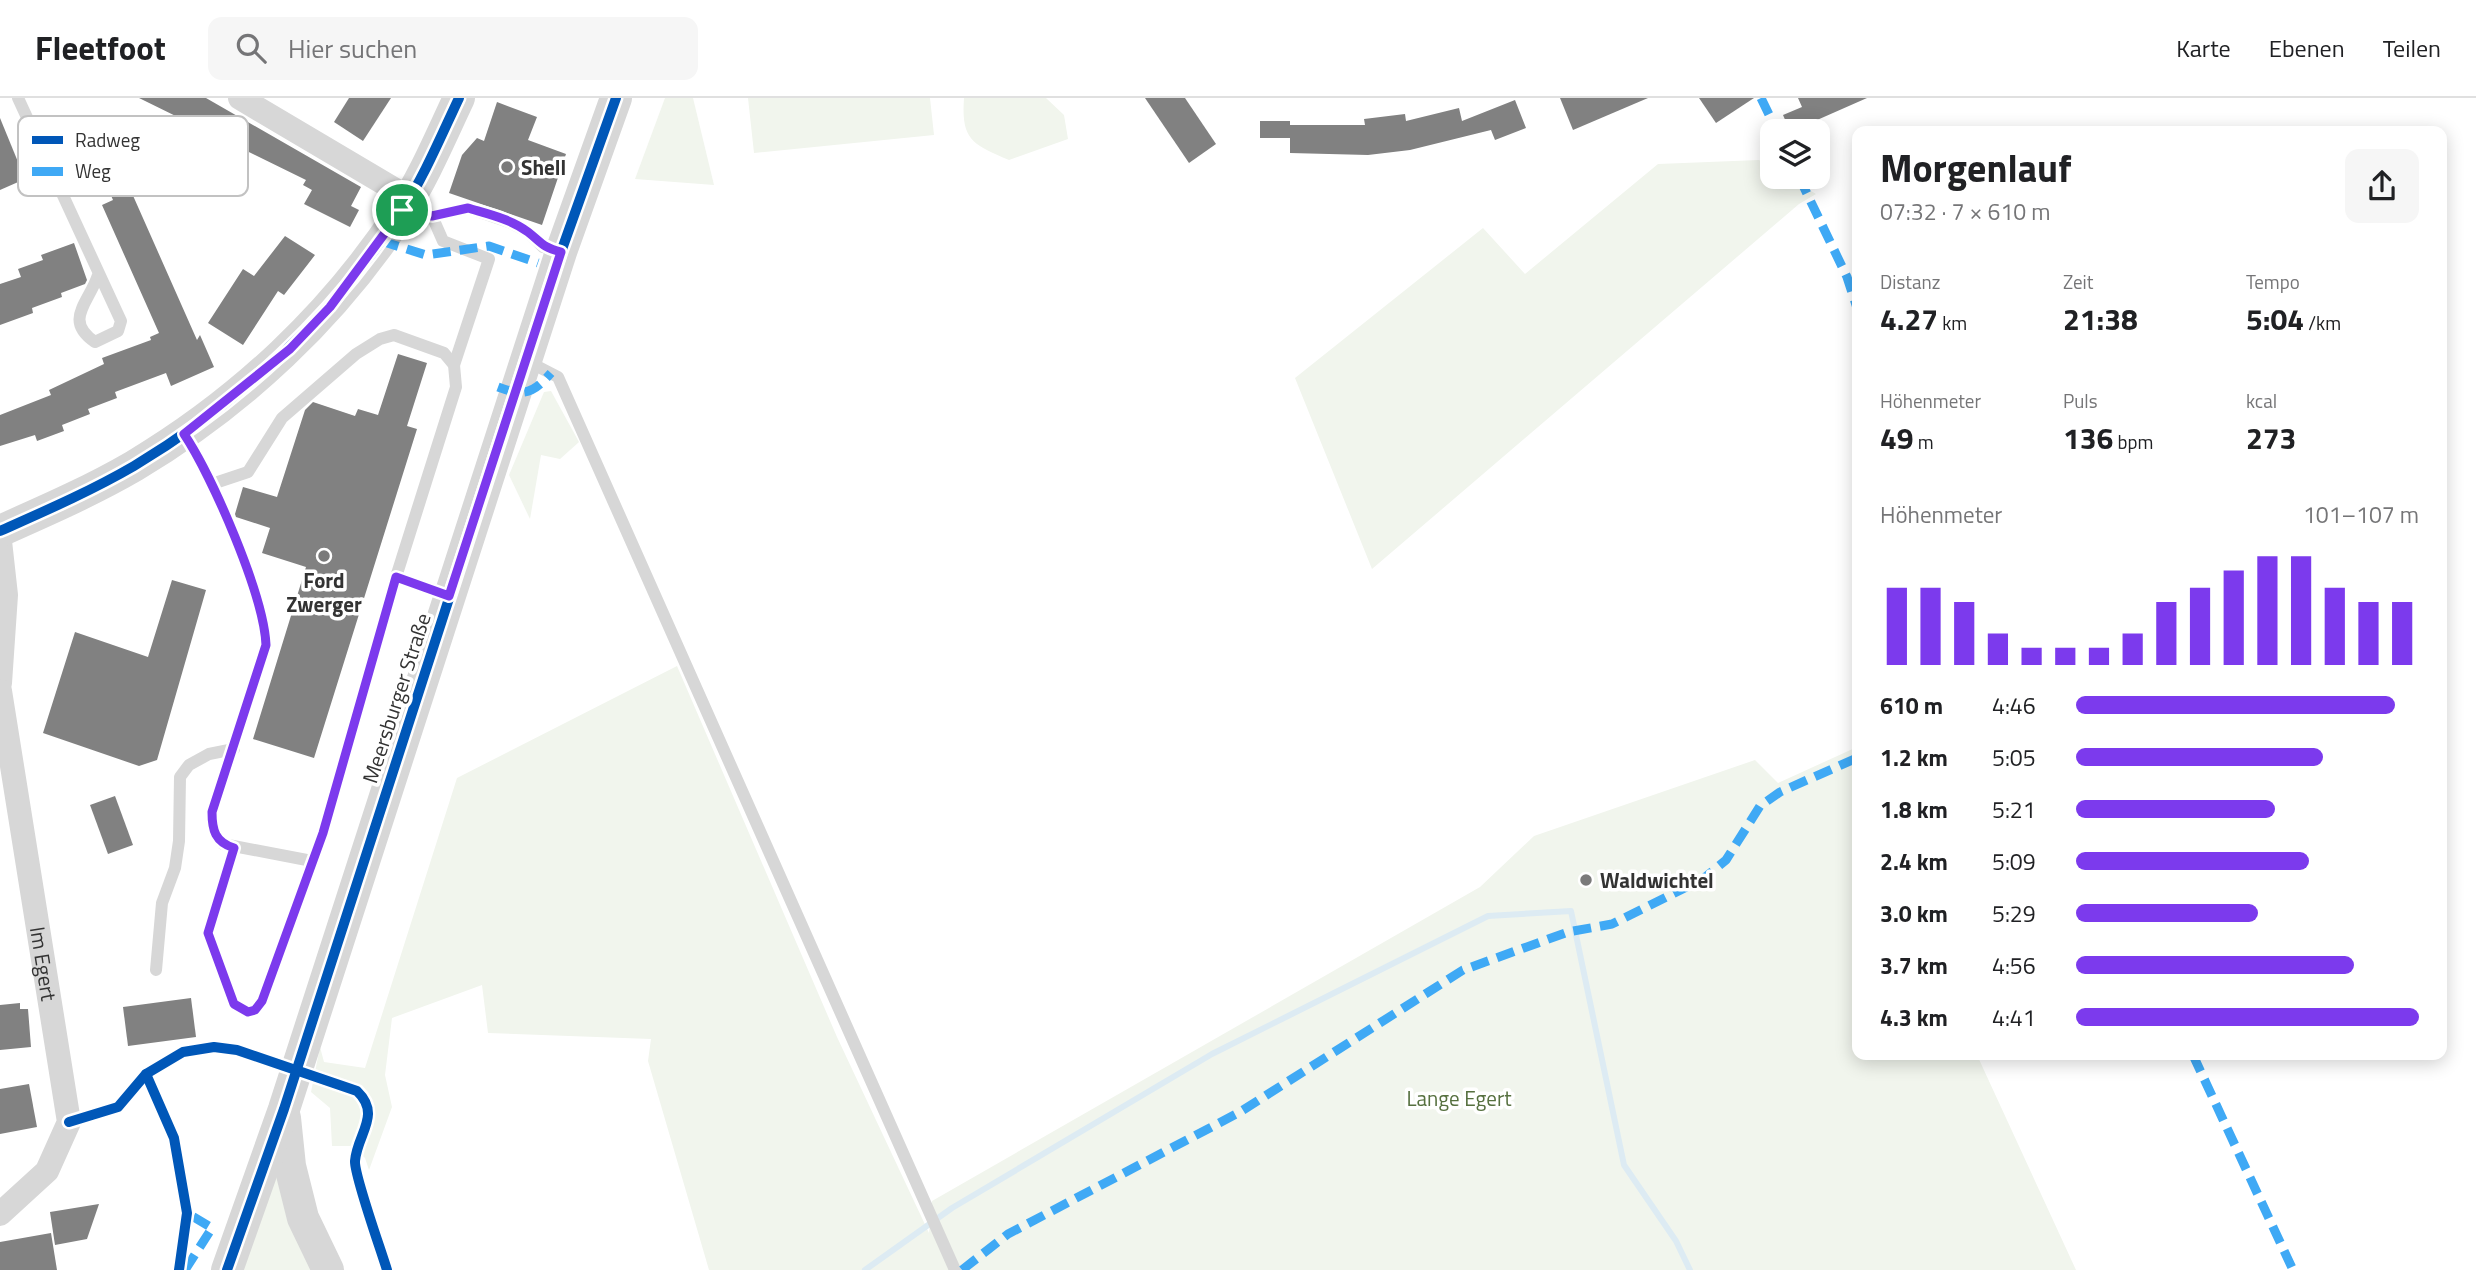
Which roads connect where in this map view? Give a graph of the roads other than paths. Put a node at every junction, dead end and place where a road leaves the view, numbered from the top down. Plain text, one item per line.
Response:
1 (18, 98) edge
2 (240, 98) edge
3 (459, 98) edge
4 (616, 98) edge
5 (26, 116) edge
6 (62, 196) edge
7 (414, 208) junction
8 (561, 252) junction
9 (98, 275) junction
10 (527, 361) junction
11 (454, 365) junction
12 (184, 434) junction
13 (212, 484) junction
14 (0, 531) edge
15 (0, 541) edge
16 (396, 577) junction
17 (449, 596) junction
18 (0, 683) edge
19 (0, 691) edge
20 (234, 749) junction
21 (234, 848) junction
22 (312, 862) junction
23 (156, 971) dead end
24 (284, 1109) junction
25 (0, 1214) edge
26 (227, 1270) edge
27 (328, 1270) edge
28 (955, 1270) edge

1 - 5 lane
2 - 7 street
3 - 7 street
4 - 8 street, Meersburger Straße
6 - 9 lane
7 - 8 lane
7 - 11 lane
7 - 12 street
8 - 10 street, Meersburger Straße
9 - 9 lane
10 - 17 street, Meersburger Straße
10 - 28 lane
11 - 13 lane
11 - 16 lane
12 - 13 lane
12 - 14 street
13 - 20 lane
15 - 18 street
16 - 17 lane
16 - 22 lane
17 - 24 street, Meersburger Straße
19 - 25 street, Im Egert
20 - 21 lane
20 - 23 lane
21 - 22 lane
21 - 22 lane
24 - 26 street, Meersburger Straße
24 - 27 street

